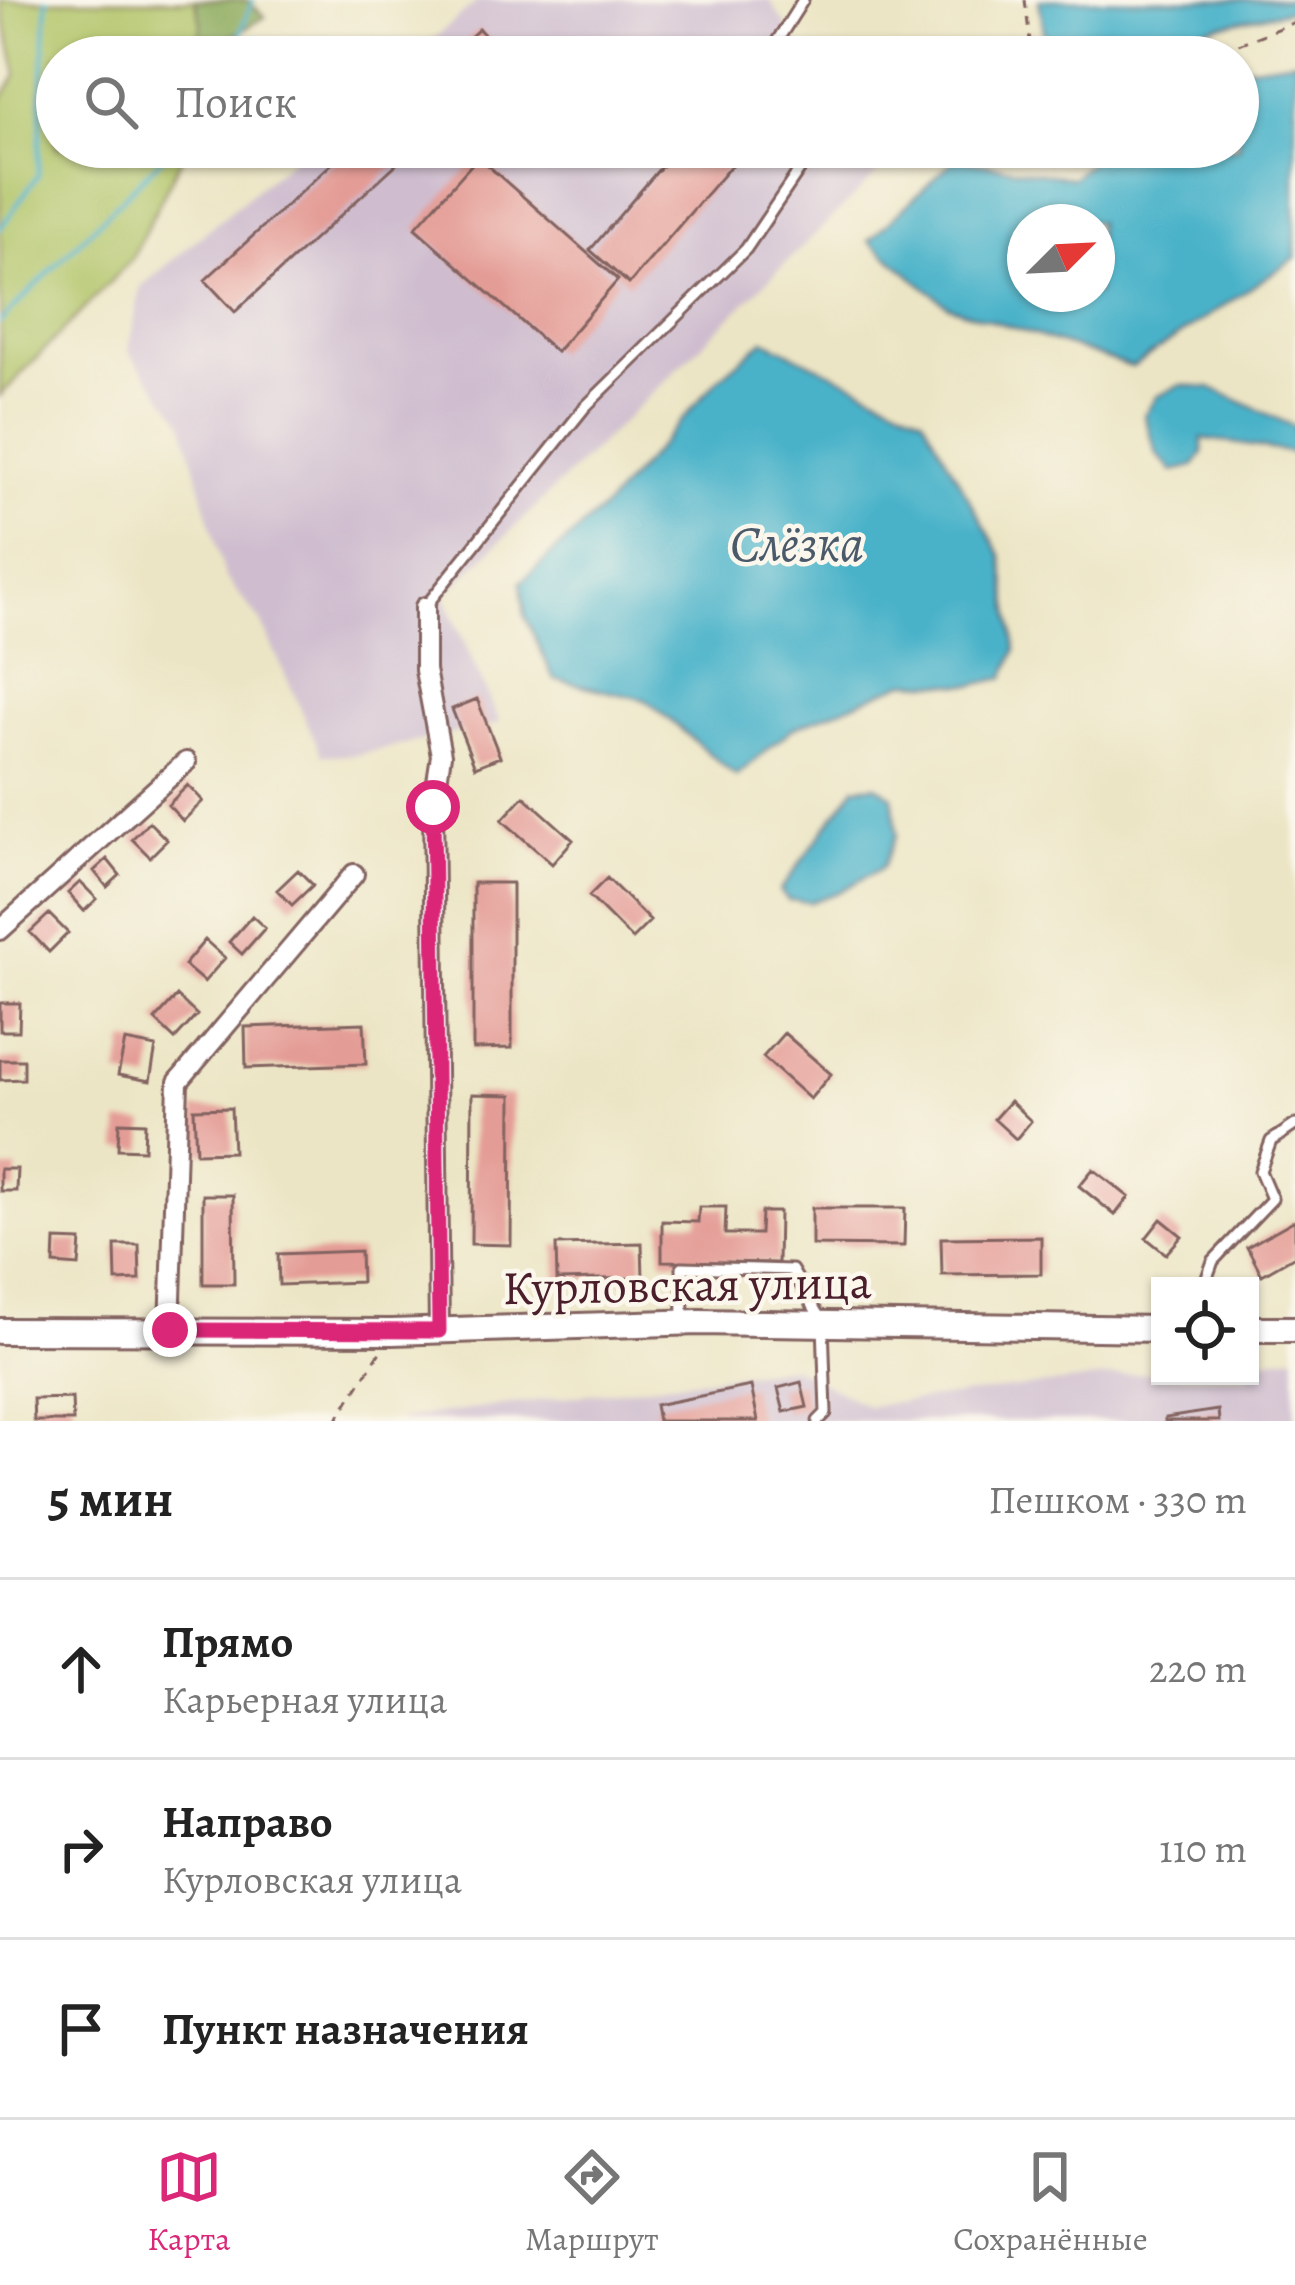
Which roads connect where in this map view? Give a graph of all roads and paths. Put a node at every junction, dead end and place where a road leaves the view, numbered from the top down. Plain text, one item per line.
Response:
1 (803, 0) edge
2 (1025, 0) edge
3 (1295, 22) edge
4 (780, 36) edge
5 (1029, 36) edge
6 (1259, 36) edge
7 (801, 168) edge
8 (425, 607) joint
9 (187, 762) dead end
10 (354, 874) dead end
11 (0, 930) edge
12 (1295, 1125) edge
13 (1207, 1277) edge
14 (683, 1322) junction
15 (823, 1322) junction
16 (1151, 1329) edge
17 (1259, 1329) edge
18 (1295, 1329) edge
19 (170, 1330) junction
20 (0, 1331) edge
21 (439, 1331) junction
22 (392, 1332) junction
23 (336, 1421) edge
24 (818, 1421) edge

1 - 4 lane
2 - 5 path
3 - 6 path
7 - 8 lane
8 - 21 street
9 - 11 street
10 - 19 street
12 - 13 lane
14 - 15 main road, Курловская улица
14 - 15 lane
14 - 21 main road, Курловская улица
15 - 16 main road, Курловская улица
15 - 24 lane
17 - 18 main road
19 - 20 main road, Курловская улица
19 - 22 main road, Курловская улица
21 - 22 main road, Курловская улица
22 - 23 path

